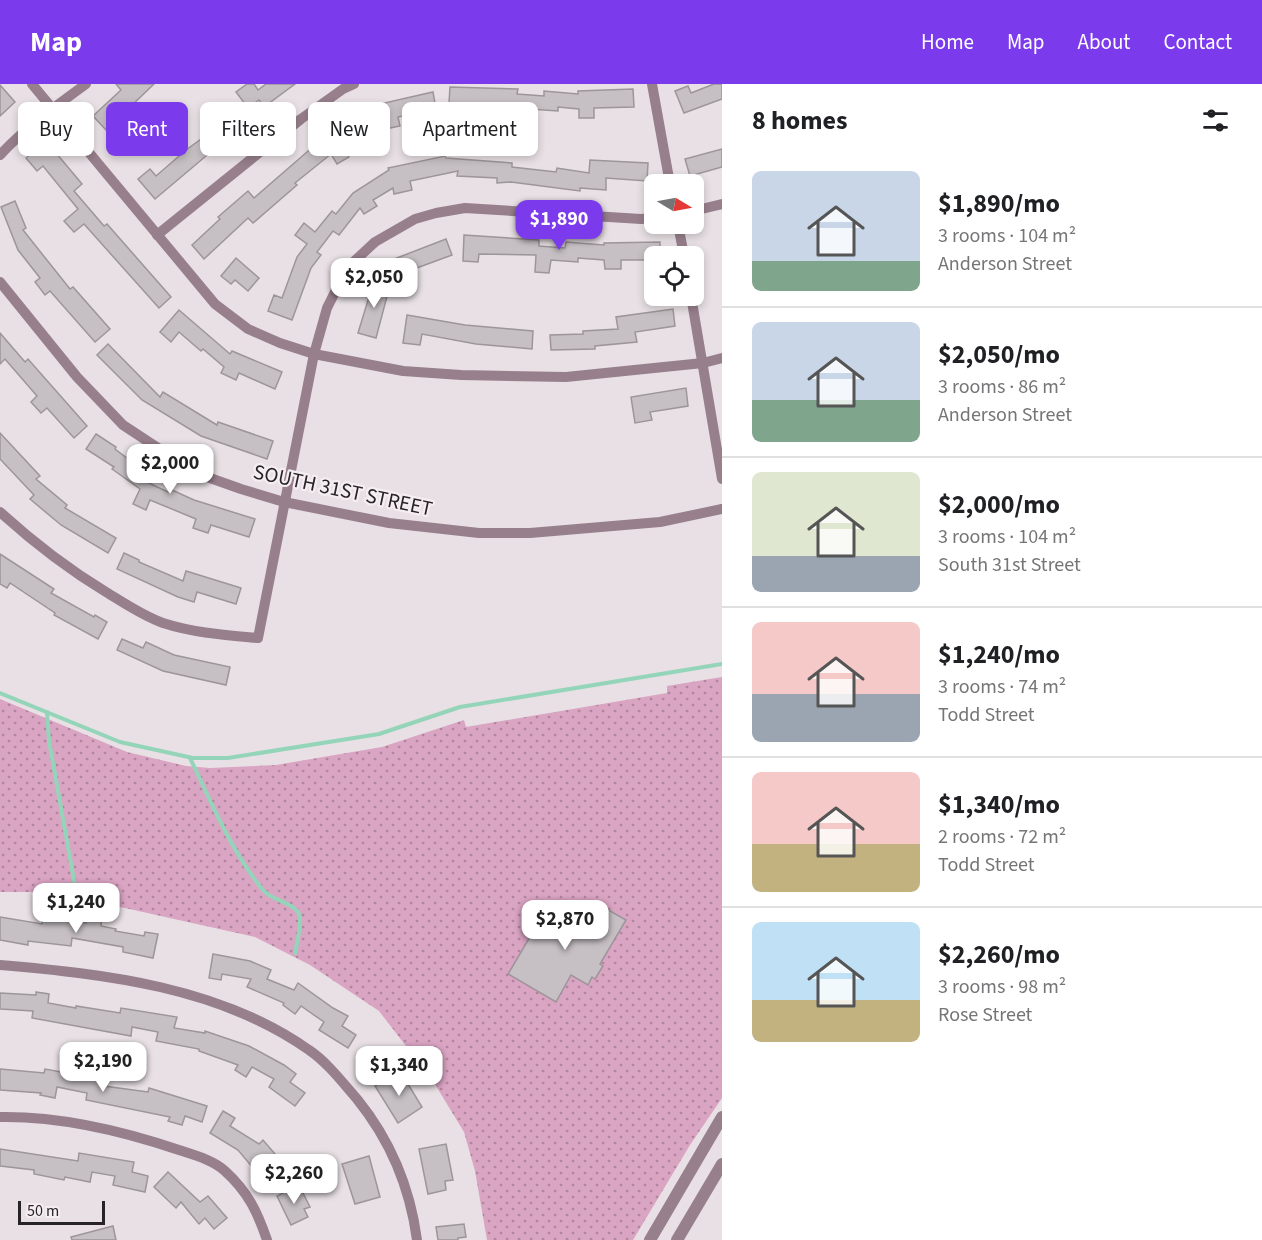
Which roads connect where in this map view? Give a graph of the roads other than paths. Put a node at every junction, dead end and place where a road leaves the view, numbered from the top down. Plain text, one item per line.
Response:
1 (32, 84) edge
2 (86, 84) edge
3 (354, 84) edge
4 (652, 84) edge
5 (46, 102) edge
6 (62, 102) edge
7 (18, 137) edge
8 (0, 155) edge
9 (91, 156) edge
10 (668, 174) edge
11 (722, 204) edge
12 (704, 209) edge
13 (644, 219) edge
14 (157, 235) junction
15 (0, 282) edge
16 (693, 306) edge
17 (314, 354) junction
18 (722, 358) edge
19 (703, 363) junction
20 (722, 479) edge
21 (284, 502) junction
22 (722, 509) edge
23 (0, 512) edge
24 (0, 965) edge
25 (722, 1116) edge
26 (0, 1118) edge
27 (722, 1164) edge
28 (267, 1240) edge
29 (417, 1240) edge
30 (650, 1240) edge
31 (677, 1240) edge

1 - 5 street
2 - 6 street
3 - 14 street
4 - 10 street
7 - 8 street
9 - 14 street
11 - 12 street
13 - 17 street
14 - 17 street
15 - 21 street, SOUTH 31ST STREET
16 - 19 street
17 - 19 street
17 - 21 street
18 - 19 street
19 - 20 street
21 - 22 street, SOUTH 31ST STREET
21 - 23 street
24 - 29 street
25 - 30 street
26 - 28 street
27 - 31 street

